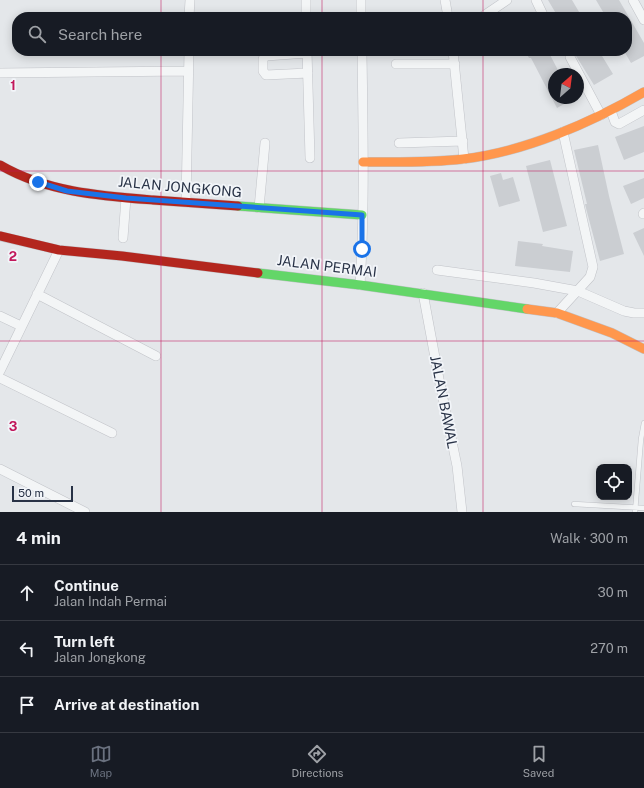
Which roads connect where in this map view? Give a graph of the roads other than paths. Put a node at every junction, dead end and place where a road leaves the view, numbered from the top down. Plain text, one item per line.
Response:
1 (190, 0) edge
2 (306, 0) edge
3 (361, 0) edge
4 (445, 0) edge
5 (507, 0) edge
6 (536, 0) edge
7 (633, 0) edge
8 (189, 12) edge
9 (306, 12) edge
10 (361, 12) edge
11 (447, 12) edge
12 (489, 12) edge
13 (542, 12) edge
14 (644, 20) edge
15 (189, 56) edge
16 (266, 56) edge
17 (307, 56) edge
18 (362, 56) edge
19 (454, 56) edge
20 (570, 57) dead end
21 (396, 64) dead end
22 (455, 64) junction
23 (188, 71) junction
24 (0, 73) edge
25 (308, 73) junction
26 (644, 92) edge
27 (644, 110) edge
28 (611, 111) junction
29 (601, 115) junction
30 (563, 132) junction
31 (463, 141) junction
32 (265, 143) dead end
33 (399, 143) dead end
34 (310, 158) dead end
35 (464, 159) junction
36 (363, 162) junction
37 (0, 165) edge
38 (126, 198) junction
39 (186, 202) junction
40 (259, 208) junction
41 (362, 215) junction
42 (0, 236) edge
43 (123, 238) dead end
44 (59, 250) junction
45 (437, 270) dead end
46 (360, 284) junction
47 (578, 291) junction
48 (423, 293) junction
49 (37, 294) junction
50 (557, 313) junction
51 (644, 313) edge
52 (0, 316) edge
53 (21, 326) junction
54 (644, 348) edge
55 (156, 356) dead end
56 (0, 371) edge
57 (0, 378) edge
58 (644, 423) edge
59 (112, 433) dead end
60 (0, 470) edge
61 (574, 504) dead end
62 (644, 508) edge
63 (636, 510) edge
64 (85, 512) edge
65 (462, 512) edge

1 - 8 street
2 - 9 street
3 - 10 street
4 - 11 street
5 - 12 street
6 - 13 street
7 - 14 street
15 - 23 street
16 - 25 street
17 - 25 street
18 - 36 street
19 - 22 street
20 - 29 street
21 - 22 street
22 - 31 street
23 - 24 street
23 - 39 street
25 - 34 street
26 - 28 street
27 - 28 street
28 - 29 street
29 - 30 street
30 - 35 street
30 - 47 street
31 - 33 street
31 - 35 street
32 - 40 street
35 - 36 street
36 - 41 street
37 - 38 street, JALAN JONGKONG
38 - 39 street, JALAN JONGKONG
38 - 43 street
39 - 40 street, JALAN JONGKONG
40 - 41 street, JALAN JONGKONG
41 - 46 street
42 - 44 street, JALAN PERMAI
44 - 46 street, JALAN PERMAI
44 - 49 street
45 - 47 street
46 - 48 street, JALAN PERMAI
47 - 50 street
47 - 51 street
48 - 50 street, JALAN PERMAI
48 - 65 street, JALAN BAWAL
49 - 53 street
49 - 55 street
50 - 54 street, JALAN PERMAI
52 - 53 street
53 - 56 street
57 - 59 street
58 - 63 lane
60 - 64 street
61 - 63 lane
62 - 63 lane

